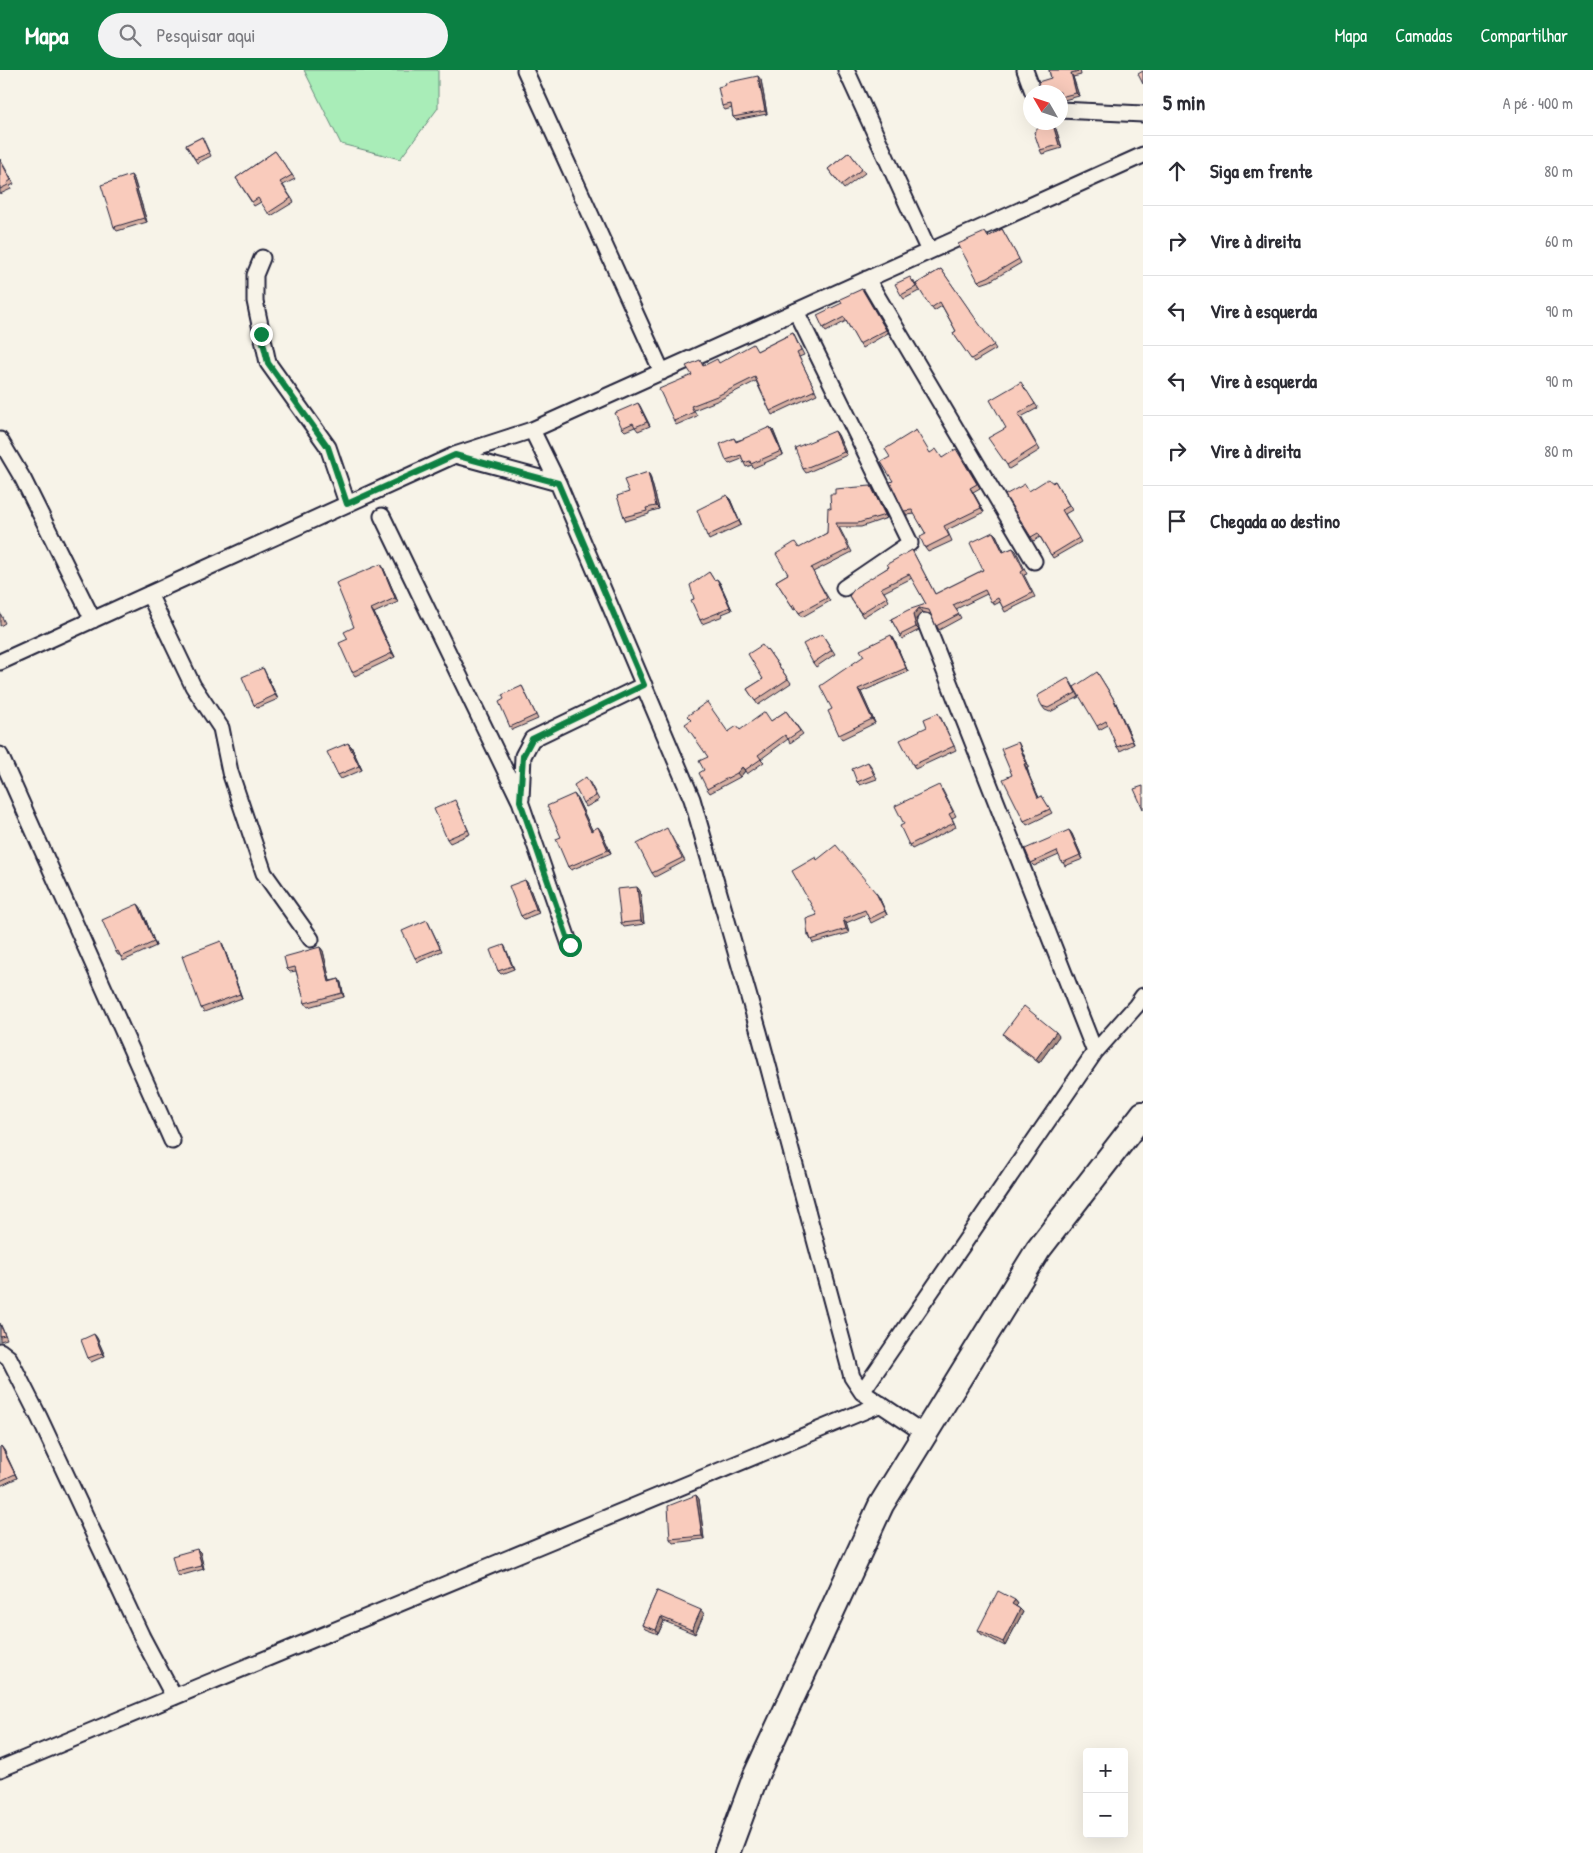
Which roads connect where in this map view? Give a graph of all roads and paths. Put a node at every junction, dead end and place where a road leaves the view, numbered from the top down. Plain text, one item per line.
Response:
1 (525, 70) edge
2 (846, 70) edge
3 (1026, 70) edge
4 (1031, 85) edge
5 (1068, 110) edge
6 (1143, 114) edge
7 (1143, 155) edge
8 (929, 251) junction
9 (262, 258) dead end
10 (867, 279) junction
11 (796, 311) junction
12 (662, 372) junction
13 (532, 430) junction
14 (0, 440) edge
15 (455, 455) junction
16 (558, 483) junction
17 (347, 504) junction
18 (382, 516) dead end
19 (1034, 561) dead end
20 (844, 588) dead end
21 (149, 594) junction
22 (93, 620) junction
23 (925, 620) dead end
24 (0, 662) edge
25 (644, 685) junction
26 (0, 755) edge
27 (520, 801) junction
28 (311, 939) dead end
29 (570, 945) dead end
30 (1143, 996) edge
31 (1095, 1052) junction
32 (1143, 1114) edge
33 (172, 1141) dead end
34 (0, 1351) edge
35 (862, 1392) junction
36 (881, 1404) junction
37 (925, 1434) junction
38 (174, 1697) junction
39 (0, 1769) edge
40 (727, 1853) edge

1 - 12 street
2 - 8 street
3 - 4 street
5 - 6 street
7 - 8 street
8 - 10 street
9 - 17 street
10 - 11 street
10 - 19 street
11 - 12 street
11 - 20 street
12 - 13 street
13 - 15 street
13 - 16 street
14 - 22 street
15 - 16 street
15 - 17 street
16 - 25 street
17 - 21 street
18 - 27 street
21 - 22 street
21 - 28 street
22 - 24 street
23 - 31 street
25 - 27 street
25 - 35 street
26 - 33 street
27 - 29 street
30 - 31 street
31 - 35 street
32 - 37 main road
34 - 38 street
35 - 36 street
36 - 37 street
36 - 38 street
37 - 40 main road
38 - 39 street

